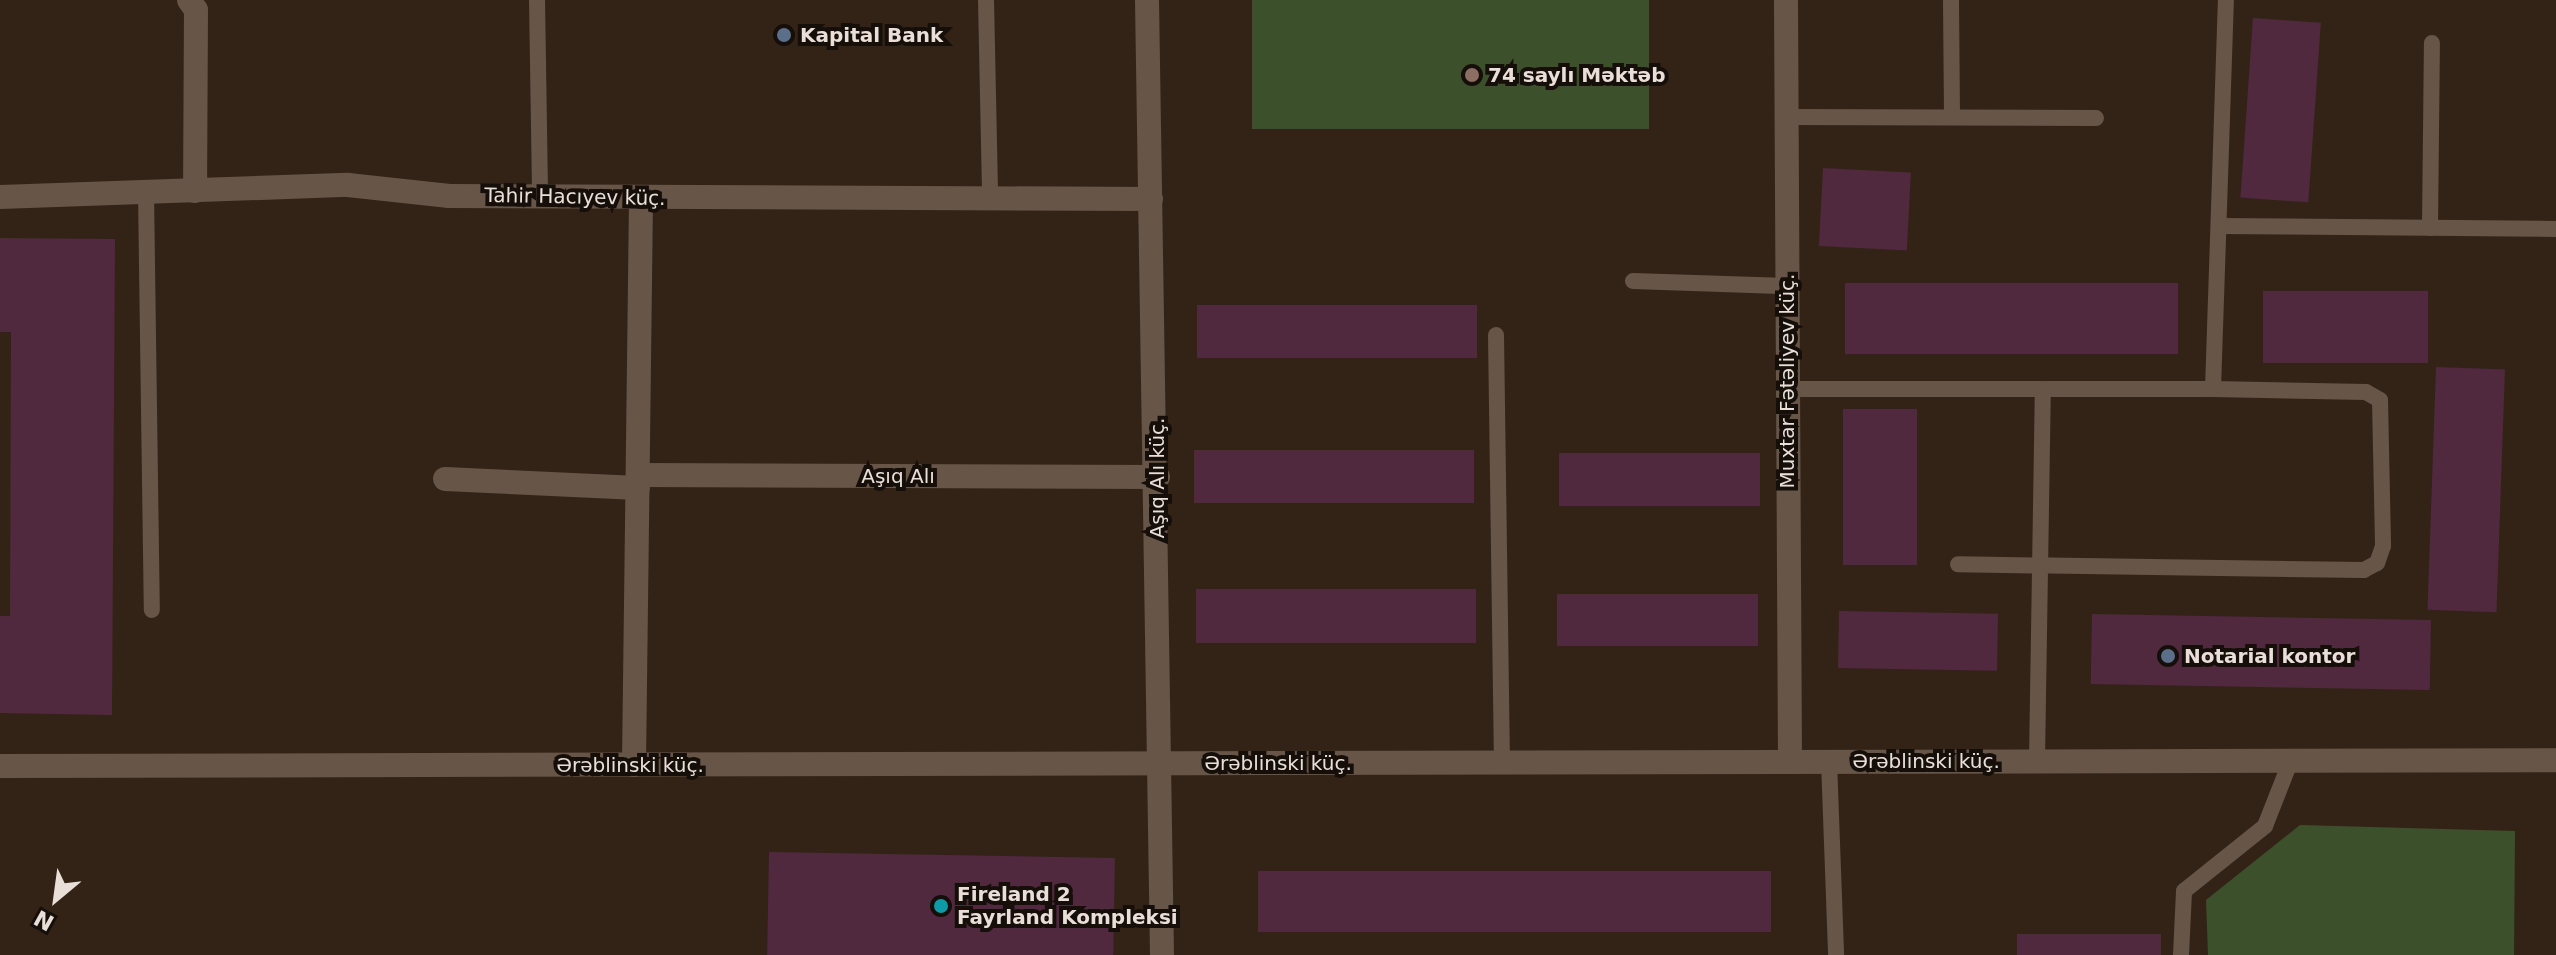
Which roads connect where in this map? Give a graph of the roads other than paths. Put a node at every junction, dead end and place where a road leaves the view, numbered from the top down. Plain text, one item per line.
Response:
1 (189, 0) edge
2 (537, 0) edge
3 (986, 0) edge
4 (1147, 0) edge
5 (1786, 0) edge
6 (1951, 0) edge
7 (2226, 0) edge
8 (2432, 43) dead end
9 (1786, 117) junction
10 (1952, 117) junction
11 (2096, 118) dead end
12 (195, 191) junction
13 (146, 193) junction
14 (0, 197) edge
15 (540, 197) junction
16 (641, 198) junction
17 (990, 198) junction
18 (1151, 199) junction
19 (2219, 226) junction
20 (2430, 228) junction
21 (2556, 229) edge
22 (1633, 281) dead end
23 (1787, 286) junction
24 (1496, 335) dead end
25 (1787, 389) junction
26 (2213, 389) junction
27 (2043, 390) junction
28 (1158, 477) junction
29 (445, 479) dead end
30 (638, 482) junction
31 (1958, 564) dead end
32 (2041, 564) junction
33 (152, 610) dead end
34 (2291, 760) junction
35 (2556, 760) edge
36 (1829, 761) junction
37 (2037, 761) junction
38 (1502, 762) junction
39 (1790, 762) junction
40 (1155, 764) junction
41 (634, 765) junction
42 (0, 766) edge
43 (1162, 955) edge
44 (1836, 955) edge
45 (2181, 955) edge

1 - 12 street
2 - 15 lane
3 - 17 lane
4 - 18 street, Aşıq Alı küç.
5 - 9 street, Muxtar Fətəliyev küç.
6 - 10 lane
7 - 19 lane
8 - 20 lane
9 - 10 lane
9 - 23 street, Muxtar Fətəliyev küç.
10 - 11 lane
12 - 13 street, Tahir Hacıyev küç.
12 - 15 street, Tahir Hacıyev küç.
13 - 14 street, Tahir Hacıyev küç.
13 - 33 lane
15 - 16 street, Tahir Hacıyev küç.
16 - 17 street, Tahir Hacıyev küç.
16 - 30 street
17 - 18 street, Tahir Hacıyev küç.
18 - 28 street, Aşıq Alı küç.
19 - 20 lane
19 - 26 lane
20 - 21 lane
22 - 23 lane
23 - 25 street, Muxtar Fətəliyev küç.
24 - 38 lane
25 - 27 lane
25 - 39 street, Muxtar Fətəliyev küç.
26 - 27 lane
26 - 32 lane
27 - 32 lane
28 - 30 street, Aşıq Alı
28 - 40 street, Aşıq Alı küç.
29 - 30 street, Aşıq Alı
30 - 41 street
31 - 32 lane
32 - 37 lane
34 - 35 street, Ərəblinski küç.
34 - 37 street, Ərəblinski küç.
34 - 45 lane
36 - 37 street, Ərəblinski küç.
36 - 39 street, Ərəblinski küç.
36 - 44 lane
38 - 39 street, Ərəblinski küç.
38 - 40 street, Ərəblinski küç.
40 - 41 street, Ərəblinski küç.
40 - 43 street, Aşıq Alı küç.
41 - 42 street, Ərəblinski küç.

